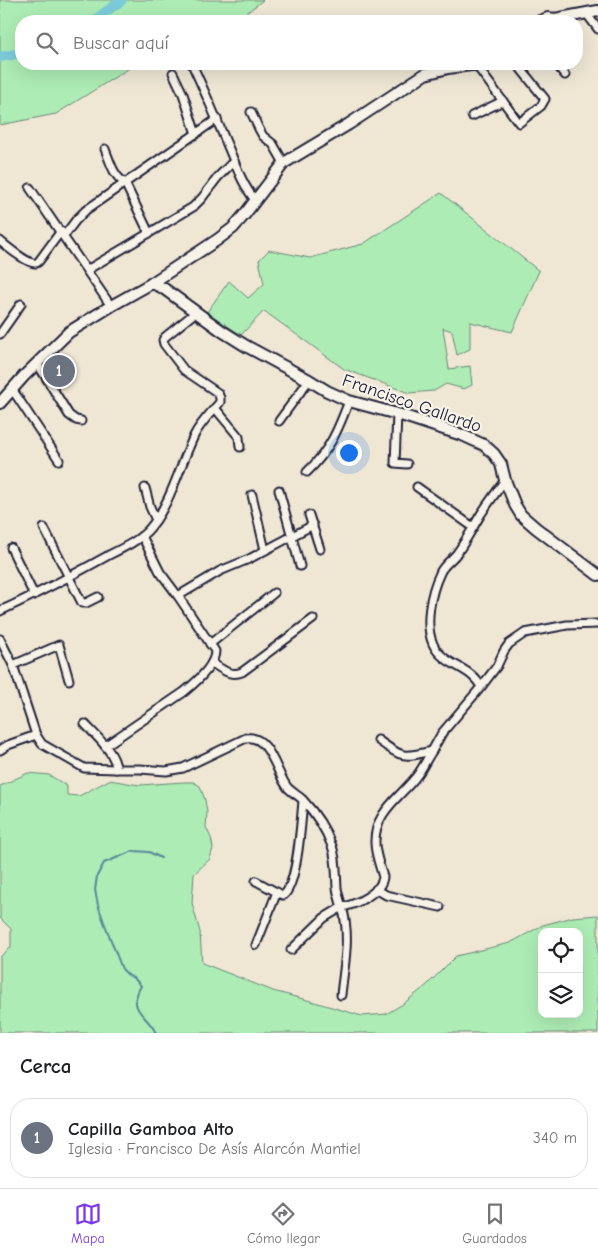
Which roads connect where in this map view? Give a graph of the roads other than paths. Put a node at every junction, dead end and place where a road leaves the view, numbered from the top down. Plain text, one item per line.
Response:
1 (593, 12) edge
2 (577, 15) edge
3 (598, 29) edge
4 (195, 70) edge
5 (440, 70) edge
6 (482, 70) edge
7 (522, 70) edge
8 (561, 70) edge
9 (173, 74) dead end
10 (565, 75) dead end
11 (503, 101) junction
12 (251, 112) dead end
13 (472, 116) dead end
14 (217, 119) junction
15 (196, 134) junction
16 (105, 149) dead end
17 (234, 161) junction
18 (284, 163) junction
19 (125, 183) junction
20 (30, 188) dead end
21 (255, 200) junction
22 (149, 233) junction
23 (63, 234) junction
24 (0, 241) edge
25 (87, 270) junction
26 (152, 283) junction
27 (21, 304) dead end
28 (111, 306) junction
29 (196, 312) junction
30 (0, 334) edge
31 (37, 362) junction
32 (309, 380) junction
33 (12, 389) junction
34 (350, 401) junction
35 (0, 404) edge
36 (215, 408) junction
37 (397, 414) junction
38 (81, 421) dead end
39 (279, 421) dead end
40 (240, 447) dead end
41 (59, 460) dead end
42 (407, 464) dead end
43 (307, 472) dead end
44 (505, 480) junction
45 (417, 487) dead end
46 (145, 488) dead end
47 (278, 490) dead end
48 (252, 495) dead end
49 (310, 515) dead end
50 (156, 520) junction
51 (313, 525) junction
52 (473, 527) junction
53 (44, 528) dead end
54 (142, 536) junction
55 (291, 537) junction
56 (11, 548) dead end
57 (320, 549) dead end
58 (266, 550) junction
59 (300, 566) dead end
60 (598, 576) edge
61 (69, 578) junction
62 (274, 593) dead end
63 (34, 595) junction
64 (178, 596) junction
65 (98, 597) dead end
66 (0, 610) edge
67 (313, 619) dead end
68 (598, 624) edge
69 (0, 638) edge
70 (210, 644) junction
71 (212, 663) junction
72 (13, 665) junction
73 (69, 680) dead end
74 (480, 687) junction
75 (85, 724) dead end
76 (36, 734) junction
77 (378, 740) dead end
78 (105, 746) junction
79 (0, 750) edge
80 (432, 751) junction
81 (116, 769) junction
82 (303, 801) junction
83 (256, 880) dead end
84 (376, 889) junction
85 (276, 892) junction
86 (342, 907) junction
87 (440, 907) dead end
88 (256, 945) dead end
89 (291, 950) dead end
90 (341, 995) dead end

1 - 2 street
1 - 3 street
4 - 14 street
5 - 18 street
6 - 11 street
7 - 11 street
8 - 10 street
9 - 15 street
11 - 13 street
12 - 18 street
14 - 15 street
14 - 17 street
15 - 19 street
16 - 19 street
17 - 21 street
17 - 22 street
18 - 21 street
19 - 22 street
19 - 23 street
20 - 23 street
21 - 26 street
22 - 25 street
23 - 24 street
23 - 25 street
25 - 28 street
26 - 28 street
26 - 29 street, Francisco Gallardo
27 - 30 street
28 - 31 street
29 - 32 street, Francisco Gallardo
29 - 36 street
31 - 33 street
31 - 38 street
32 - 34 street, Francisco Gallardo
32 - 39 street
33 - 35 street
33 - 41 street
34 - 37 street, Francisco Gallardo
34 - 43 street
36 - 40 street
36 - 50 street
37 - 42 street
37 - 44 street, Francisco Gallardo
44 - 52 street
44 - 60 street, Francisco Gallardo
45 - 52 street
46 - 50 street
47 - 55 street
48 - 58 street
49 - 51 street
50 - 54 street
51 - 55 street
51 - 57 street
52 - 74 street
53 - 61 street
54 - 61 street
54 - 64 street
55 - 58 street
55 - 59 street
56 - 63 street
58 - 64 street
61 - 63 street
61 - 65 street
62 - 70 street
63 - 66 street
64 - 70 street
67 - 71 street
68 - 74 street
69 - 72 street
70 - 71 street
71 - 78 street
72 - 73 street
72 - 76 street
74 - 80 street
75 - 78 street
76 - 79 street
76 - 81 street
77 - 80 street
78 - 81 street
80 - 84 street
81 - 82 street
82 - 85 street
82 - 86 street
83 - 85 street
84 - 86 street
84 - 87 street
85 - 88 street
86 - 89 street
86 - 90 street

